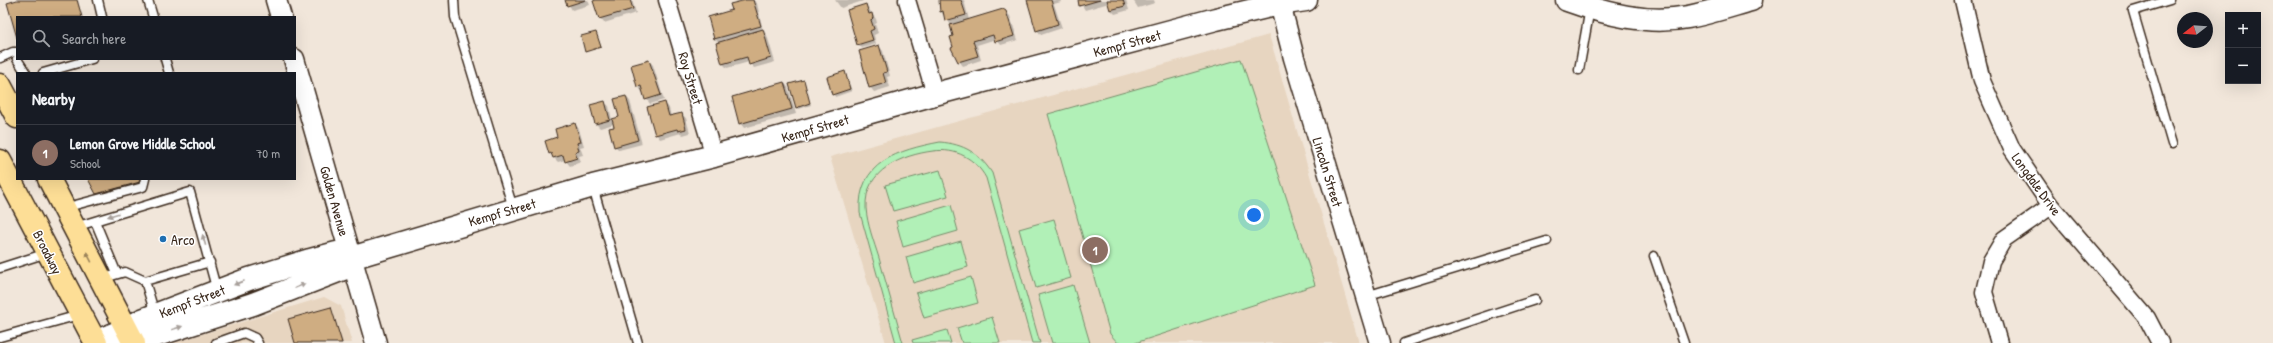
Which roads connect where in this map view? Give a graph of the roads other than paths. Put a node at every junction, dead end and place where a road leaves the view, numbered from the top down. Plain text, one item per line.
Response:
1 (98, 0) edge
2 (148, 0) edge
3 (276, 0) edge
4 (454, 0) edge
5 (667, 0) edge
6 (907, 0) edge
7 (1306, 0) edge
8 (1567, 0) edge
9 (1751, 0) edge
10 (1963, 0) edge
11 (2170, 0) edge
12 (1279, 2) edge
13 (1590, 8) junction
14 (102, 16) edge
15 (153, 16) edge
16 (281, 16) edge
17 (16, 55) edge
18 (0, 58) edge
19 (19, 60) edge
20 (88, 60) edge
21 (165, 60) edge
22 (294, 60) edge
23 (1580, 70) dead end
24 (25, 72) edge
25 (46, 72) edge
26 (169, 72) edge
27 (0, 85) edge
28 (935, 94) junction
29 (16, 112) edge
30 (2172, 144) dead end
31 (714, 156) junction
32 (0, 162) edge
33 (50, 180) edge
34 (145, 180) edge
35 (593, 186) junction
36 (2051, 206) junction
37 (64, 208) junction
38 (514, 209) junction
39 (95, 221) junction
40 (74, 227) junction
41 (1547, 241) dead end
42 (48, 253) junction
43 (1654, 256) dead end
44 (351, 258) junction
45 (210, 262) junction
46 (0, 268) edge
47 (109, 277) junction
48 (145, 281) junction
49 (217, 292) junction
50 (1365, 296) junction
51 (1534, 300) dead end
52 (80, 315) junction
53 (156, 315) junction
54 (130, 336) edge
55 (0, 337) edge
56 (96, 343) edge
57 (216, 343) edge
58 (258, 343) edge
59 (376, 343) edge
60 (638, 343) edge
61 (1380, 343) edge
62 (1404, 343) edge
63 (1684, 343) edge
64 (1999, 343) edge
65 (2160, 343) edge

1 - 14 lane
2 - 15 lane
3 - 16 street
4 - 38 lane
5 - 31 street, Roy Street
6 - 28 street
7 - 12 main road, Kempf Street
8 - 13 main road
9 - 13 main road
10 - 36 street, Longdale Drive
11 - 30 lane
12 - 28 main road, Kempf Street
12 - 50 street, Lincoln Street
13 - 23 lane
17 - 18 lane
19 - 24 lane
20 - 25 lane
21 - 26 lane
22 - 44 street, Golden Avenue
27 - 29 main road
28 - 31 main road, Kempf Street
31 - 35 main road, Kempf Street
32 - 42 main road, Broadway
33 - 37 main road
34 - 37 lane
35 - 38 main road, Kempf Street
35 - 60 lane
36 - 64 street
36 - 65 street, Longdale Drive
37 - 40 main road
38 - 44 main road, Kempf Street
39 - 40 lane
45 -> 39 lane
39 - 47 lane
47 -> 40 main road
41 - 50 lane
42 - 46 lane
42 - 52 main road, Broadway
43 - 63 lane
44 -> 49 main road, Kempf Street
54 -> 44 main road, Kempf Street
44 - 59 street, Golden Avenue
45 - 48 lane
45 - 49 lane
47 - 48 lane
47 - 54 main road
48 - 53 lane
49 - 53 main road, Kempf Street
50 - 61 street, Lincoln Street
51 - 62 lane
52 - 55 lane
52 - 56 main road, Broadway
53 - 54 main road, Kempf Street
54 - 56 main road, Kempf Street
57 - 58 lane

